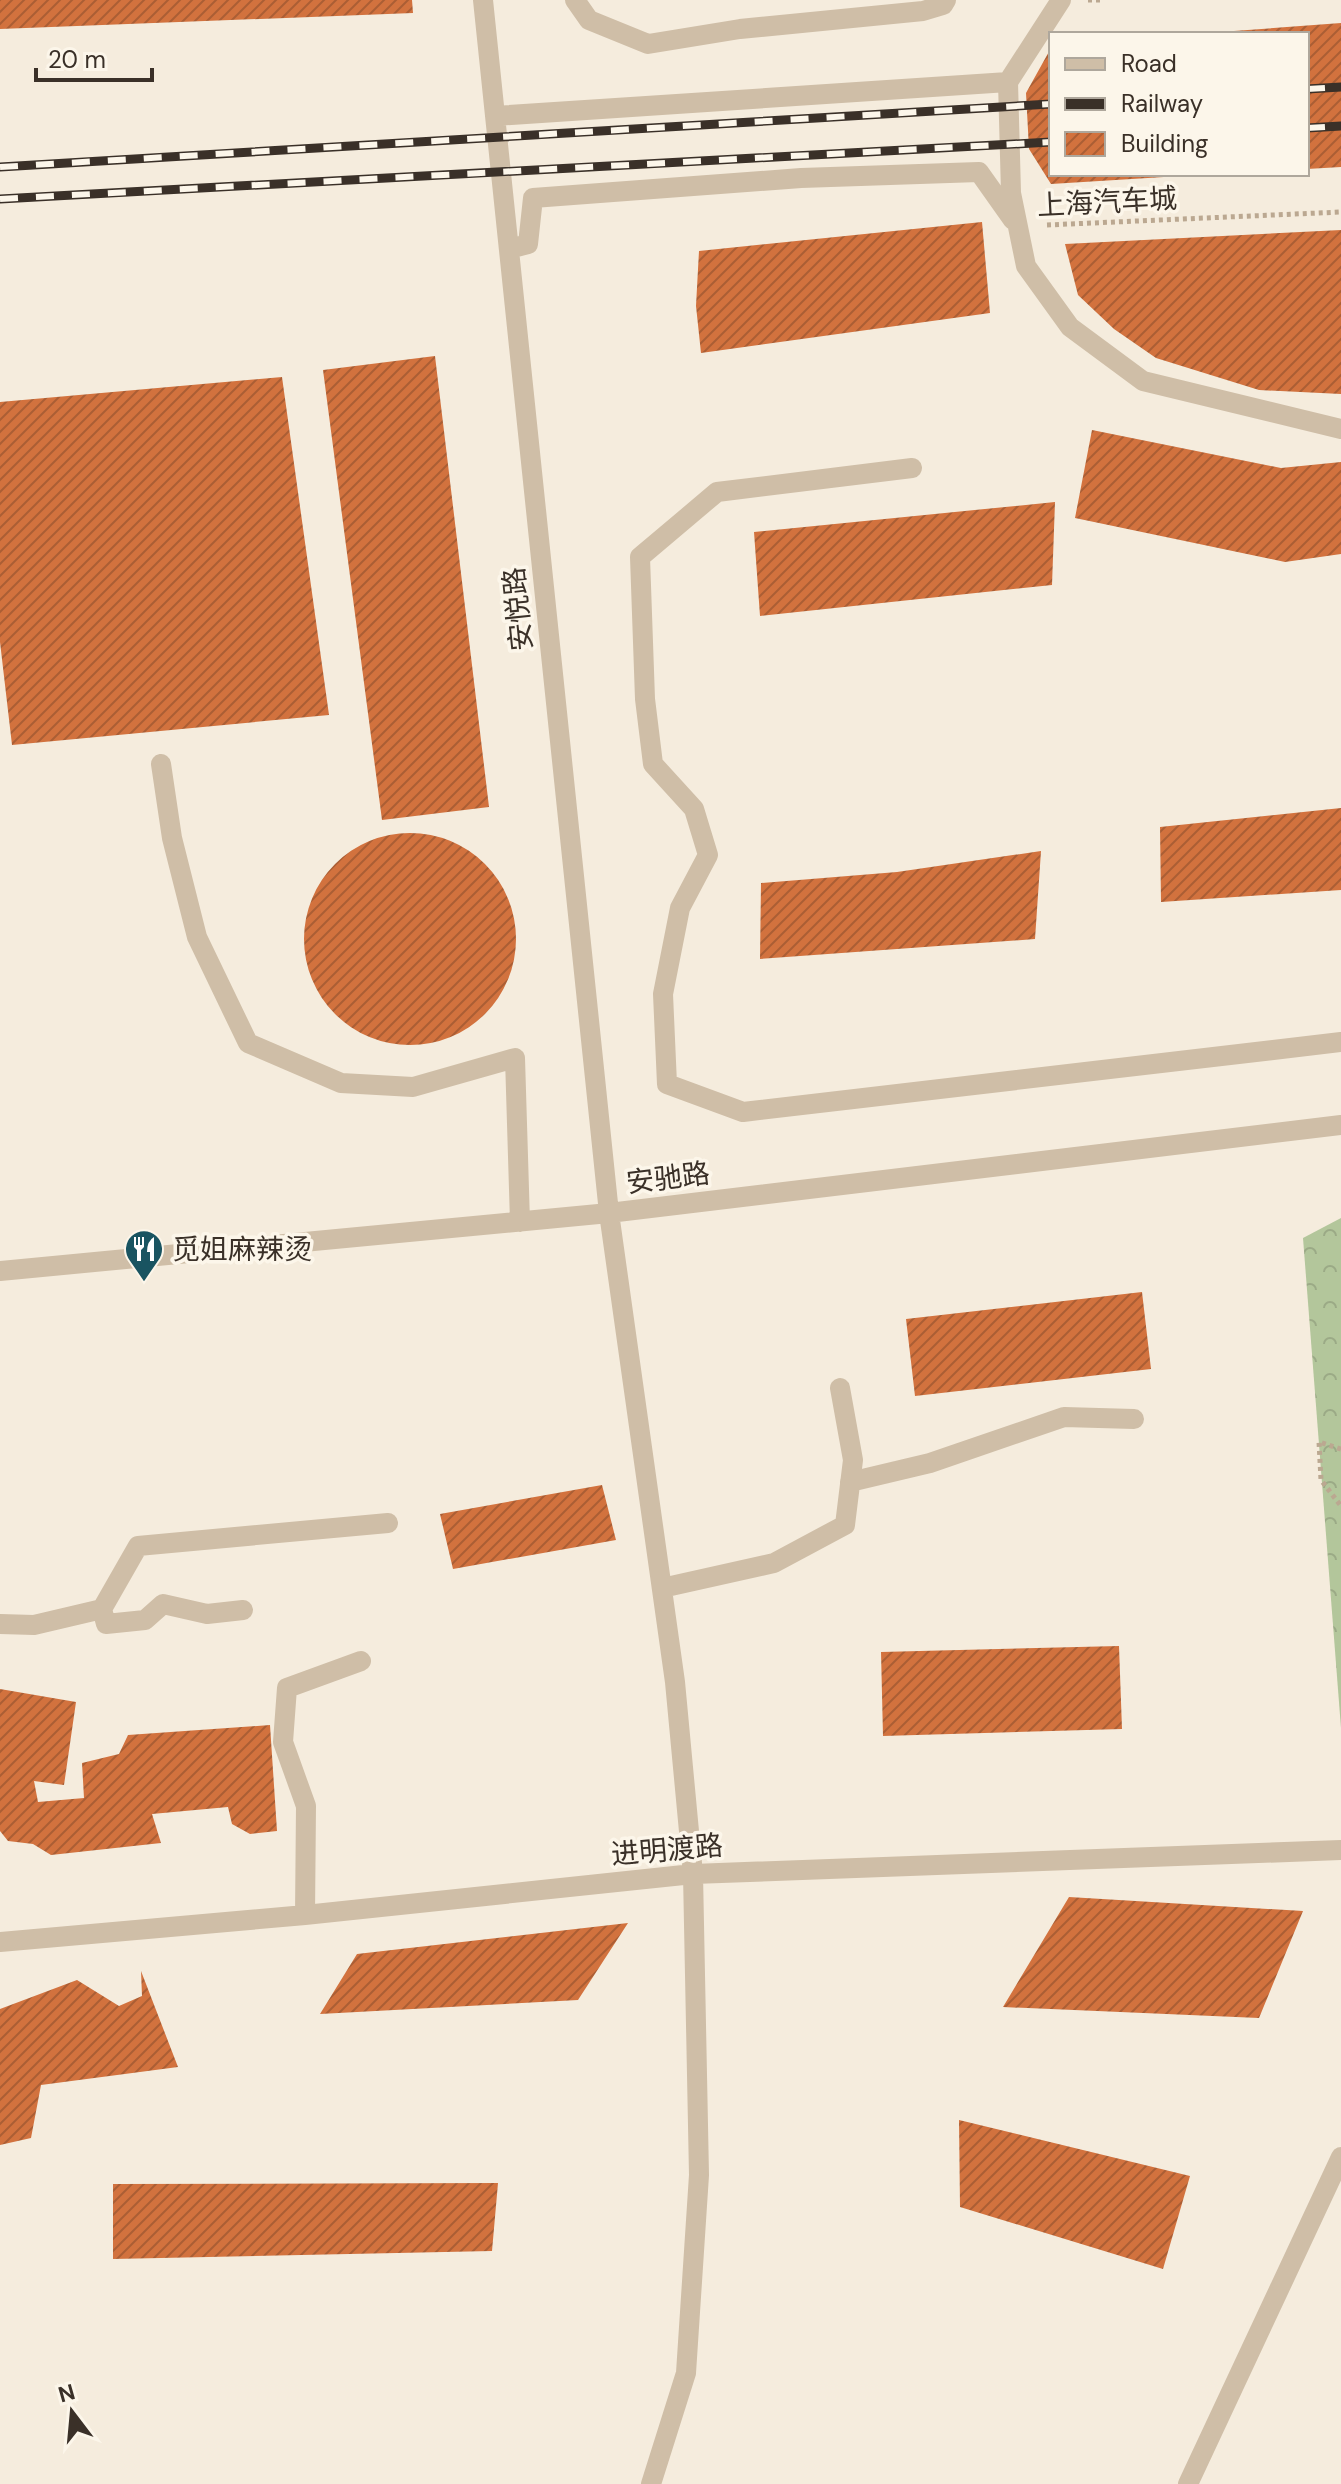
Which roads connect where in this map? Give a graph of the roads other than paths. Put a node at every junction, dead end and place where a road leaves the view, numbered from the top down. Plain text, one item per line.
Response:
1 (483, 0) edge
2 (575, 0) edge
3 (946, 0) edge
4 (1061, 0) edge
5 (1008, 82) junction
6 (495, 116) junction
7 (1018, 226) junction
8 (509, 249) junction
9 (1341, 429) edge
10 (912, 468) dead end
11 (161, 764) dead end
12 (1341, 1042) edge
13 (1341, 1125) edge
14 (609, 1213) junction
15 (520, 1222) junction
16 (0, 1271) edge
17 (840, 1388) dead end
18 (1134, 1419) dead end
19 (850, 1482) junction
20 (388, 1523) dead end
21 (662, 1588) junction
22 (102, 1609) junction
23 (243, 1610) dead end
24 (0, 1624) edge
25 (361, 1661) dead end
26 (1341, 1850) edge
27 (693, 1874) junction
28 (305, 1915) junction
29 (0, 1942) edge
30 (1341, 2157) edge
31 (651, 2484) edge
32 (1188, 2484) edge

1 - 6 street, 安悦路
2 - 3 street
4 - 5 street
5 - 6 street
5 - 7 street
6 - 8 street, 安悦路
7 - 8 street
7 - 9 street
8 - 14 street, 安悦路
10 - 12 street
11 - 15 street
13 - 14 street, 安驰路
14 - 15 street, 安驰路
14 - 21 street, 安悦路
15 - 16 street, 安驰路
17 - 19 street
18 - 19 street
19 - 21 street
20 - 22 street
21 - 27 street, 安悦路
22 - 23 street
22 - 24 street
25 - 28 street
26 - 27 street, 进明渡路
27 - 28 street, 进明渡路
27 - 31 street, 安悦路
28 - 29 street, 进明渡路
30 - 32 street

